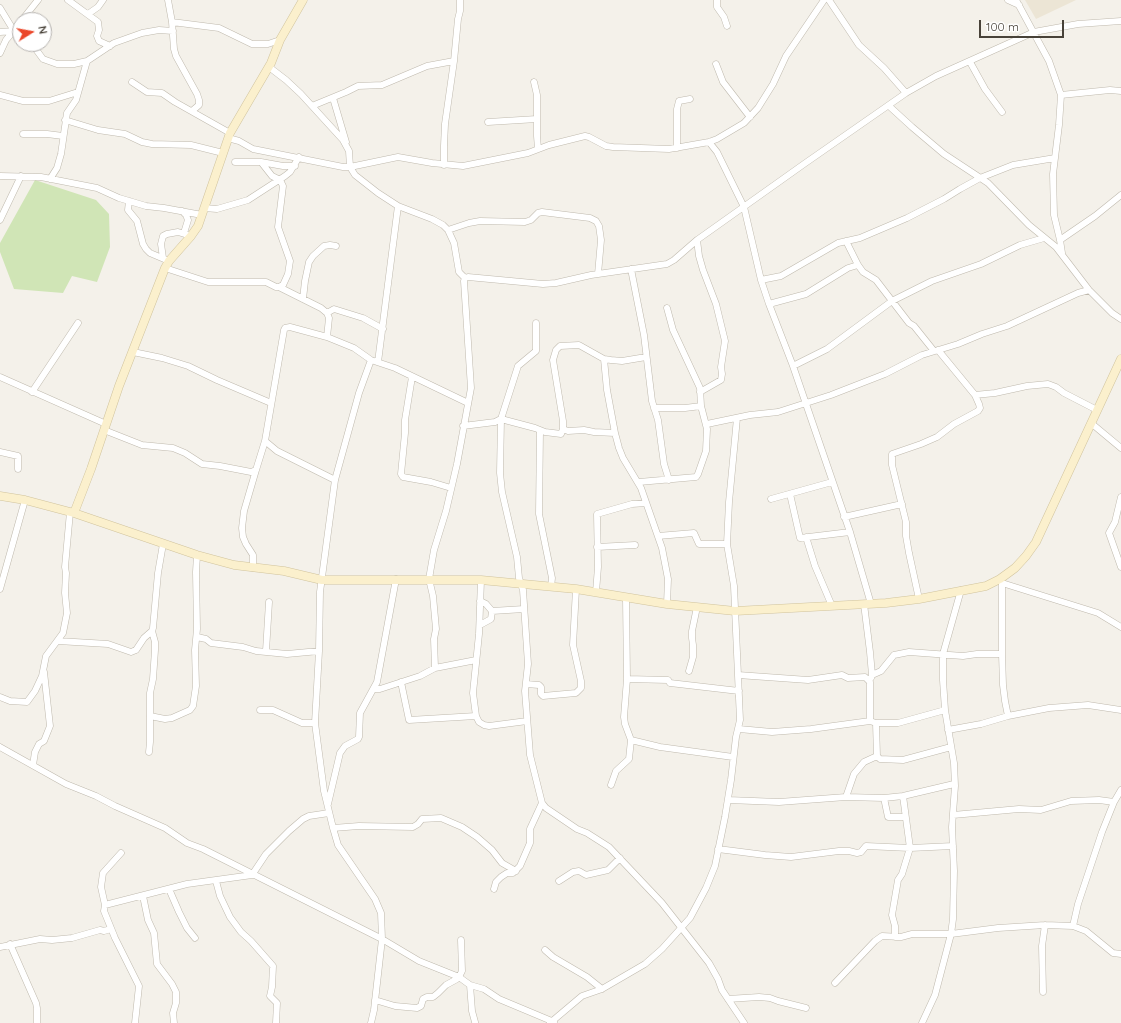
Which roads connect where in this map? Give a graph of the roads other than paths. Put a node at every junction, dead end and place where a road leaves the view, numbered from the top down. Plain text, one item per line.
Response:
1 (38, 0) edge
2 (68, 0) edge
3 (103, 0) edge
4 (303, 0) edge
5 (460, 0) edge
6 (717, 0) edge
7 (824, 0) edge
8 (829, 0) edge
9 (1008, 0) edge
10 (166, 1) edge
11 (1018, 2) edge
12 (0, 8) edge
13 (29, 12) edge
14 (88, 14) junction
15 (1121, 21) edge
16 (172, 22) junction
17 (727, 26) dead end
18 (12, 28) edge
19 (12, 31) edge
20 (173, 31) junction
21 (0, 32) edge
22 (1034, 32) junction
23 (12, 33) edge
24 (280, 40) junction
25 (110, 46) junction
26 (38, 52) edge
27 (0, 53) edge
28 (87, 61) junction
29 (454, 61) junction
30 (970, 62) junction
31 (716, 64) dead end
32 (269, 67) junction
33 (132, 82) dead end
34 (534, 82) dead end
35 (1121, 91) edge
36 (78, 92) junction
37 (906, 93) junction
38 (0, 95) edge
39 (1061, 95) junction
40 (333, 98) junction
41 (690, 99) dead end
42 (312, 106) junction
43 (889, 106) junction
44 (192, 111) junction
45 (1002, 112) dead end
46 (750, 118) junction
47 (537, 119) junction
48 (65, 120) junction
49 (488, 122) dead end
50 (23, 134) dead end
51 (63, 136) junction
52 (229, 136) junction
53 (709, 142) junction
54 (347, 146) junction
55 (677, 148) junction
56 (538, 149) junction
57 (223, 153) junction
58 (299, 157) junction
59 (1054, 158) junction
60 (234, 162) dead end
61 (261, 162) junction
62 (444, 165) junction
63 (295, 166) junction
64 (350, 167) junction
65 (0, 176) edge
66 (21, 176) junction
67 (980, 178) junction
68 (50, 179) junction
69 (280, 180) junction
70 (1121, 195) edge
71 (129, 201) junction
72 (398, 206) junction
73 (744, 207) junction
74 (182, 211) junction
75 (203, 212) junction
76 (0, 220) edge
77 (448, 230) junction
78 (187, 234) junction
79 (1044, 238) junction
80 (697, 240) junction
81 (1060, 240) junction
82 (846, 241) junction
83 (336, 246) dead end
84 (1062, 253) junction
85 (166, 262) junction
86 (858, 266) junction
87 (631, 269) junction
88 (598, 274) junction
89 (465, 278) junction
90 (762, 280) junction
91 (279, 287) junction
92 (1089, 290) junction
93 (303, 299) junction
94 (892, 300) junction
95 (769, 304) junction
96 (666, 308) dead end
97 (327, 313) junction
98 (1121, 319) edge
99 (78, 323) dead end
100 (536, 323) dead end
101 (382, 329) junction
102 (327, 337) junction
103 (936, 350) junction
104 (133, 352) junction
105 (646, 357) junction
106 (1121, 358) edge
107 (604, 359) junction
108 (371, 360) junction
109 (378, 362) junction
110 (793, 366) junction
111 (0, 377) edge
112 (412, 377) junction
113 (32, 392) junction
114 (700, 392) junction
115 (975, 395) junction
116 (271, 402) junction
117 (468, 403) junction
118 (806, 404) junction
119 (701, 406) junction
120 (654, 408) junction
121 (1097, 410) junction
122 (737, 418) junction
123 (501, 419) junction
124 (1091, 423) junction
125 (706, 424) junction
126 (463, 426) junction
127 (105, 427) junction
128 (563, 429) junction
129 (540, 430) junction
130 (615, 433) junction
131 (265, 441) junction
132 (1121, 448) edge
133 (0, 452) edge
134 (18, 469) dead end
135 (256, 470) junction
136 (335, 480) junction
137 (669, 480) junction
138 (639, 482) junction
139 (832, 482) junction
140 (451, 488) junction
141 (790, 494) junction
142 (0, 496) edge
143 (1121, 497) edge
144 (772, 499) dead end
145 (25, 500) junction
146 (646, 503) junction
147 (902, 504) junction
148 (72, 512) junction
149 (844, 517) junction
150 (850, 532) junction
151 (658, 536) junction
152 (806, 537) junction
153 (163, 544) junction
154 (727, 544) junction
155 (635, 545) dead end
156 (597, 547) junction
157 (197, 555) junction
158 (1121, 567) edge
159 (253, 568) junction
160 (396, 579) junction
161 (429, 579) junction
162 (322, 580) junction
163 (481, 580) junction
164 (1001, 581) junction
165 (521, 584) junction
166 (551, 587) junction
167 (0, 589) edge
168 (576, 589) junction
169 (961, 590) junction
170 (596, 592) junction
171 (626, 598) junction
172 (919, 599) junction
173 (480, 601) junction
174 (269, 602) dead end
175 (667, 604) junction
176 (868, 604) junction
177 (832, 606) junction
178 (697, 607) junction
179 (524, 609) junction
180 (492, 611) junction
181 (735, 611) junction
182 (480, 625) junction
183 (1121, 627) edge
184 (152, 631) junction
185 (197, 637) junction
186 (58, 641) junction
187 (266, 651) junction
188 (319, 651) junction
189 (943, 654) junction
190 (1002, 654) junction
191 (476, 660) junction
192 (43, 665) junction
193 (435, 668) junction
194 (689, 670) dead end
195 (738, 675) junction
196 (872, 675) junction
197 (627, 679) junction
198 (401, 682) junction
199 (870, 682) junction
200 (526, 684) junction
201 (374, 689) junction
202 (739, 691) junction
203 (0, 697) edge
204 (260, 710) dead end
205 (945, 710) junction
206 (1121, 710) edge
207 (150, 716) junction
208 (476, 716) junction
209 (1008, 716) junction
210 (527, 721) junction
211 (873, 722) junction
212 (315, 723) junction
213 (739, 729) junction
214 (948, 730) junction
215 (631, 740) junction
216 (951, 747) junction
217 (0, 748) edge
218 (149, 752) dead end
219 (877, 756) junction
220 (733, 757) junction
221 (33, 764) junction
222 (954, 784) junction
223 (611, 785) dead end
224 (1121, 790) edge
225 (903, 796) junction
226 (846, 797) junction
227 (884, 798) junction
228 (728, 800) junction
229 (1114, 802) junction
230 (542, 803) junction
231 (328, 811) junction
232 (953, 814) junction
233 (905, 817) junction
234 (333, 828) junction
235 (953, 846) junction
236 (910, 848) junction
237 (718, 849) junction
238 (121, 853) dead end
239 (620, 858) junction
240 (516, 870) junction
241 (252, 875) junction
242 (216, 880) junction
243 (559, 881) dead end
244 (494, 888) dead end
245 (169, 889) junction
246 (142, 896) junction
247 (105, 905) junction
248 (1045, 925) junction
249 (1073, 926) junction
250 (682, 928) junction
251 (111, 930) junction
252 (951, 934) junction
253 (895, 937) junction
254 (195, 938) dead end
255 (382, 939) junction
256 (461, 940) dead end
257 (10, 944) junction
258 (0, 947) edge
259 (544, 950) dead end
260 (1121, 954) edge
261 (459, 977) junction
262 (835, 983) dead end
263 (470, 985) junction
264 (602, 989) junction
265 (1043, 992) dead end
266 (728, 999) junction
267 (375, 1000) junction
268 (806, 1008) dead end
269 (475, 1022) dead end
270 (552, 1022) edge
271 (37, 1023) edge
272 (135, 1023) edge
273 (174, 1023) edge
274 (276, 1023) edge
275 (371, 1023) edge
276 (744, 1023) edge
277 (922, 1023) edge

1 - 13 street
2 - 14 street
3 - 14 street
4 - 24 street
5 - 29 street
6 - 17 street
7 - 46 street
8 - 37 street
9 - 11 street
10 - 16 street
11 - 22 street
12 - 18 street
14 - 25 street
15 - 22 street
16 - 20 street
16 - 24 street
19 - 21 street
20 - 25 street
20 - 44 street
22 - 30 street
22 - 39 street
23 - 27 street
24 - 32 street
25 - 28 street
26 - 28 street
28 - 36 street
29 - 40 street
29 - 62 street
30 - 37 street
30 - 45 street
31 - 46 street
32 - 42 street
32 - 52 street
33 - 44 street
34 - 47 street
35 - 39 street
36 - 38 street
36 - 48 street
37 - 43 street
39 - 59 street
40 - 42 street
40 - 54 street
41 - 55 street
42 - 54 street
43 - 67 street
43 - 73 street
44 - 52 street
46 - 53 street
47 - 49 street
47 - 56 street
48 - 51 street
48 - 57 street
50 - 51 street
51 - 68 street
52 - 57 street
52 - 58 street
53 - 55 street
53 - 73 street
54 - 64 street
55 - 56 street
56 - 62 street
57 - 75 street
58 - 63 street
58 - 64 street
59 - 67 street
59 - 81 street
60 - 61 street
61 - 63 street
61 - 69 street
62 - 64 street
63 - 69 street
64 - 72 street
65 - 66 street
66 - 68 street
66 - 76 street
67 - 79 street
67 - 82 street
68 - 71 street
69 - 75 street
69 - 91 street
70 - 81 street
71 - 74 street
71 - 85 street
72 - 77 street
72 - 101 street
73 - 80 street
73 - 90 street
74 - 75 street
74 - 78 street
75 - 78 street
77 - 88 street
77 - 89 street
78 - 85 street
78 - 85 street
79 - 84 street
79 - 94 street
80 - 87 street
80 - 114 street
81 - 84 street
82 - 86 street
82 - 90 street
83 - 93 street
84 - 92 street
85 - 91 street
85 - 104 street
86 - 94 street
86 - 95 street
87 - 88 street
87 - 105 street
88 - 89 street
89 - 117 street
90 - 95 street
91 - 93 street
92 - 98 street
92 - 103 street
93 - 97 street
94 - 103 street
94 - 110 street
95 - 110 street
96 - 114 street
97 - 101 street
97 - 102 street
99 - 113 street
100 - 123 street
101 - 109 street
102 - 108 street
102 - 116 street
103 - 115 street
103 - 118 street
104 - 116 street
104 - 127 street
105 - 107 street
105 - 120 street
106 - 121 street
107 - 128 street
107 - 130 street
108 - 109 street
108 - 136 street
109 - 112 street
110 - 118 street
111 - 113 street
112 - 117 street
112 - 140 street
113 - 127 street
114 - 119 street
115 - 121 street
115 - 147 street
116 - 131 street
117 - 126 street
118 - 122 street
118 - 139 street
119 - 120 street
119 - 125 street
120 - 137 street
121 - 124 street
122 - 125 street
122 - 154 street
123 - 126 street
123 - 129 street
123 - 165 street
124 - 132 street
124 - 164 street
125 - 137 street
126 - 140 street
127 - 135 street
127 - 148 street
128 - 129 street
128 - 130 street
129 - 166 street
130 - 138 street
131 - 135 street
131 - 136 street
133 - 134 street
135 - 159 street
136 - 162 street
137 - 138 street
138 - 146 street
139 - 141 street
139 - 149 street
140 - 161 street
141 - 144 street
141 - 152 street
142 - 145 street
143 - 158 street
145 - 148 street
145 - 167 street
146 - 151 street
146 - 156 street
147 - 149 street
147 - 172 street
148 - 153 street
148 - 186 street
149 - 150 street
150 - 152 street
150 - 176 street
151 - 154 street
151 - 175 street
152 - 177 street
153 - 157 street
153 - 184 street
154 - 181 street
155 - 156 street
156 - 170 street
157 - 159 street
157 - 185 street
159 - 162 street
160 - 161 street
160 - 162 street
160 - 201 street
161 - 163 street
161 - 193 street
162 - 188 street
163 - 165 street
163 - 173 street
164 - 169 street
164 - 183 street
164 - 190 street
165 - 166 street
165 - 179 street
166 - 168 street
168 - 170 street
168 - 200 street
169 - 172 street
169 - 189 street
170 - 171 street
171 - 175 street
171 - 197 street
172 - 176 street
173 - 180 street
173 - 182 street
174 - 187 street
175 - 178 street
176 - 177 street
176 - 196 street
177 - 181 street
178 - 181 street
178 - 194 street
179 - 180 street
179 - 200 street
180 - 182 street
181 - 195 street
182 - 191 street
184 - 186 street
184 - 207 street
185 - 187 street
185 - 207 street
186 - 192 street
187 - 188 street
188 - 212 street
189 - 190 street
189 - 196 street
189 - 205 street
190 - 209 street
191 - 193 street
191 - 208 street
192 - 203 street
192 - 221 street
193 - 198 street
195 - 199 street
195 - 202 street
196 - 199 street
197 - 202 street
197 - 215 street
198 - 201 street
198 - 208 street
199 - 211 street
200 - 210 street
201 - 231 street
202 - 213 street
204 - 212 street
205 - 211 street
205 - 214 street
206 - 209 street
207 - 218 street
208 - 210 street
209 - 214 street
210 - 230 street
211 - 213 street
211 - 219 street
212 - 231 street
213 - 220 street
214 - 216 street
215 - 220 street
215 - 223 street
216 - 219 street
216 - 222 street
217 - 221 street
219 - 226 street
220 - 228 street
221 - 241 street
222 - 225 street
222 - 232 street
224 - 229 street
225 - 227 street
225 - 233 street
226 - 227 street
226 - 228 street
227 - 233 street
228 - 237 street
229 - 232 street
229 - 249 street
230 - 239 street
230 - 240 street
231 - 234 street
231 - 241 street
232 - 235 street
233 - 236 street
234 - 240 street
234 - 255 street
235 - 236 street
235 - 252 street
236 - 237 street
236 - 253 street
237 - 250 street
238 - 247 street
239 - 243 street
239 - 250 street
240 - 244 street
241 - 242 street
241 - 255 street
242 - 245 street
242 - 274 street
245 - 246 street
245 - 254 street
246 - 247 street
246 - 273 street
247 - 251 street
248 - 249 street
248 - 252 street
248 - 265 street
249 - 260 street
250 - 264 street
250 - 266 street
251 - 257 street
251 - 272 street
252 - 253 street
252 - 277 street
253 - 262 street
255 - 261 street
255 - 267 street
256 - 261 street
257 - 258 street
257 - 271 street
259 - 264 street
261 - 263 street
261 - 267 street
263 - 269 street
263 - 270 street
264 - 270 street
266 - 268 street
266 - 276 street
267 - 275 street

